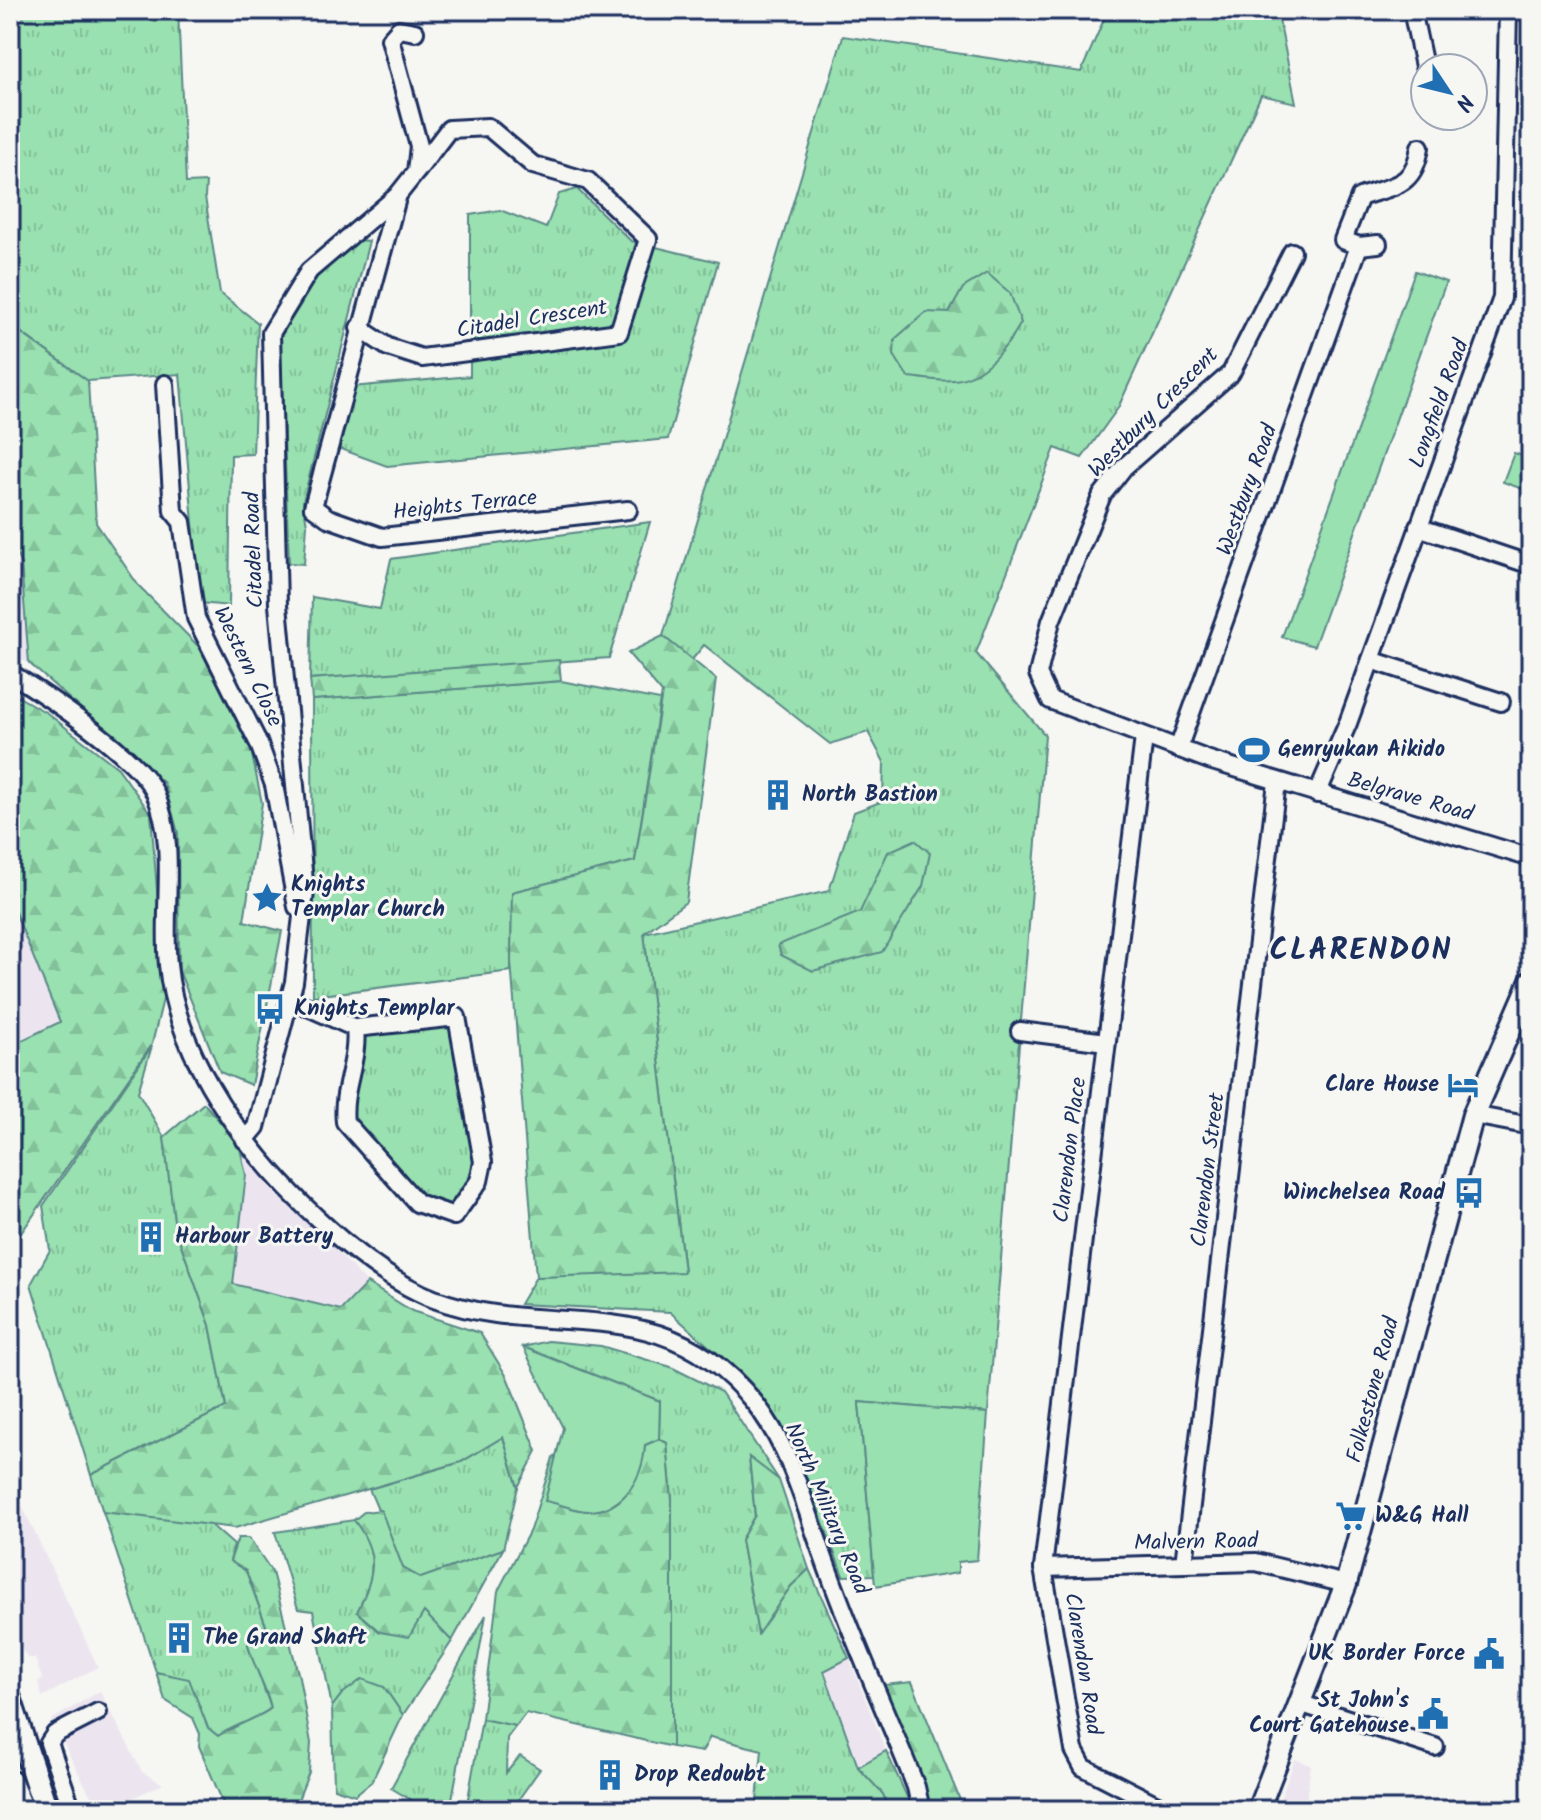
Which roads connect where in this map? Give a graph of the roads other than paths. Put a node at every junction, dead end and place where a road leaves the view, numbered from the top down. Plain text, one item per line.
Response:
1 (1412, 10) edge
2 (1508, 10) edge
3 (415, 32) dead end
4 (1421, 52) edge
5 (1420, 147) dead end
6 (416, 172) junction
7 (397, 196) junction
8 (1351, 243) junction
9 (1378, 244) dead end
10 (1292, 252) dead end
11 (359, 328) junction
12 (165, 384) dead end
13 (628, 510) dead end
14 (1418, 527) junction
15 (1531, 565) edge
16 (1371, 660) junction
17 (10, 673) edge
18 (1050, 700) joint
19 (1501, 702) dead end
20 (1144, 737) junction
21 (1178, 749) junction
22 (1277, 782) junction
23 (1317, 794) junction
24 (1531, 858) edge
25 (300, 921) junction
26 (1531, 981) edge
27 (290, 999) junction
28 (355, 1028) junction
29 (1020, 1031) dead end
30 (1106, 1042) junction
31 (1473, 1115) junction
32 (1531, 1126) edge
33 (245, 1140) junction
34 (1184, 1564) junction
35 (1043, 1568) junction
36 (1346, 1584) junction
37 (10, 1701) edge
38 (1299, 1703) junction
39 (98, 1712) dead end
40 (1435, 1747) dead end
41 (36, 1780) junction
42 (10, 1782) edge
43 (64, 1788) junction
44 (22, 1810) edge
45 (46, 1810) edge
46 (72, 1810) edge
47 (921, 1810) edge
48 (1167, 1810) edge
49 (1258, 1810) edge

1 - 4 street
2 - 14 street, Longfield Road
3 - 6 street
5 - 8 street, Westbury Road
6 - 7 street, Citadel Road
6 - 11 street, Citadel Crescent
7 - 11 street
7 - 25 street, Citadel Road
8 - 9 street
8 - 21 street, Westbury Road
10 - 18 street, Westbury Crescent
11 - 13 street, Heights Terrace
12 - 25 street, Western Close
14 - 15 street
14 - 16 street, Longfield Road
16 - 19 street
16 - 23 street, Longfield Road
17 - 33 street, North Military Road
18 - 20 street, Belgrave Road
20 - 21 street, Belgrave Road
20 - 30 street, Clarendon Place
21 - 22 street, Belgrave Road
22 - 23 street, Belgrave Road
22 - 34 street, Clarendon Street
23 - 24 street, Belgrave Road
25 - 27 street, Citadel Road
26 - 31 main road, Folkestone Road
27 - 28 street
27 - 33 street, Citadel Road
28 - 28 street
29 - 30 street
30 - 35 street, Clarendon Place
31 - 32 street
31 - 36 main road, Folkestone Road
33 - 47 street, North Military Road
34 - 35 street, Malvern Road
34 - 36 street, Malvern Road
35 - 48 street, Clarendon Road
36 - 38 main road, Folkestone Road
37 - 41 highway
38 - 40 street
38 - 49 main road, Folkestone Road
39 - 43 street
41 - 43 street
41 - 45 highway
42 - 44 highway
43 - 46 street

